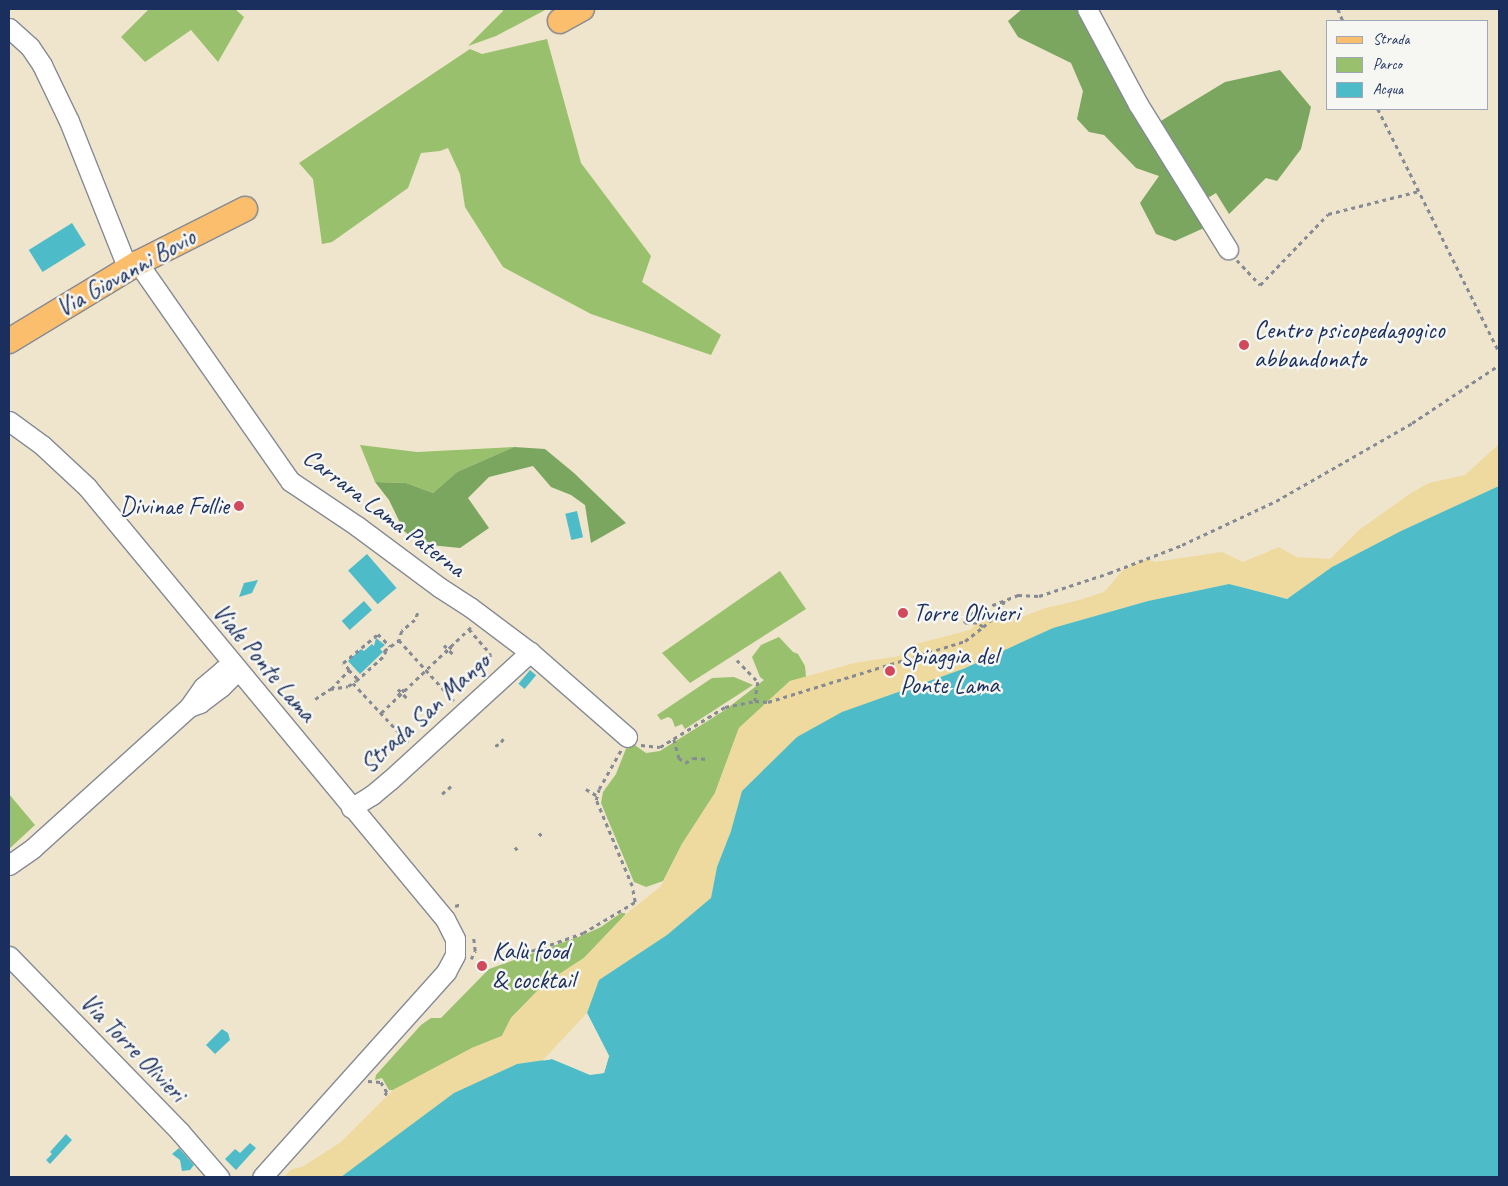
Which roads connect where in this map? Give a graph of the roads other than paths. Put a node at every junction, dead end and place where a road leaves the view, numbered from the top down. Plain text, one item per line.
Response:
1 (582, 9) edge
2 (1087, 9) edge
3 (560, 21) dead end
4 (9, 28) edge
5 (245, 209) dead end
6 (1228, 249) road end
7 (133, 266) junction
8 (9, 341) edge
9 (9, 421) edge
10 (530, 652) junction
11 (235, 667) junction
12 (627, 737) road end
13 (351, 808) junction
14 (9, 865) edge
15 (9, 956) edge
16 (219, 1177) edge
17 (262, 1177) edge

1 - 3 main road
2 - 6 street
4 - 7 street, Carrara Lama Paterna
5 - 7 main road, Via Giovanni Bovio
7 - 8 main road, Via Giovanni Bovio
7 - 10 street, Carrara Lama Paterna
9 - 11 street, Viale Ponte Lama
10 - 12 street, Carrara Lama Paterna
10 - 13 street, Strada San Mango
11 - 13 street, Viale Ponte Lama
11 - 14 street
13 - 17 street, Viale Ponte Lama
15 - 16 street, Via Torre Olivieri

